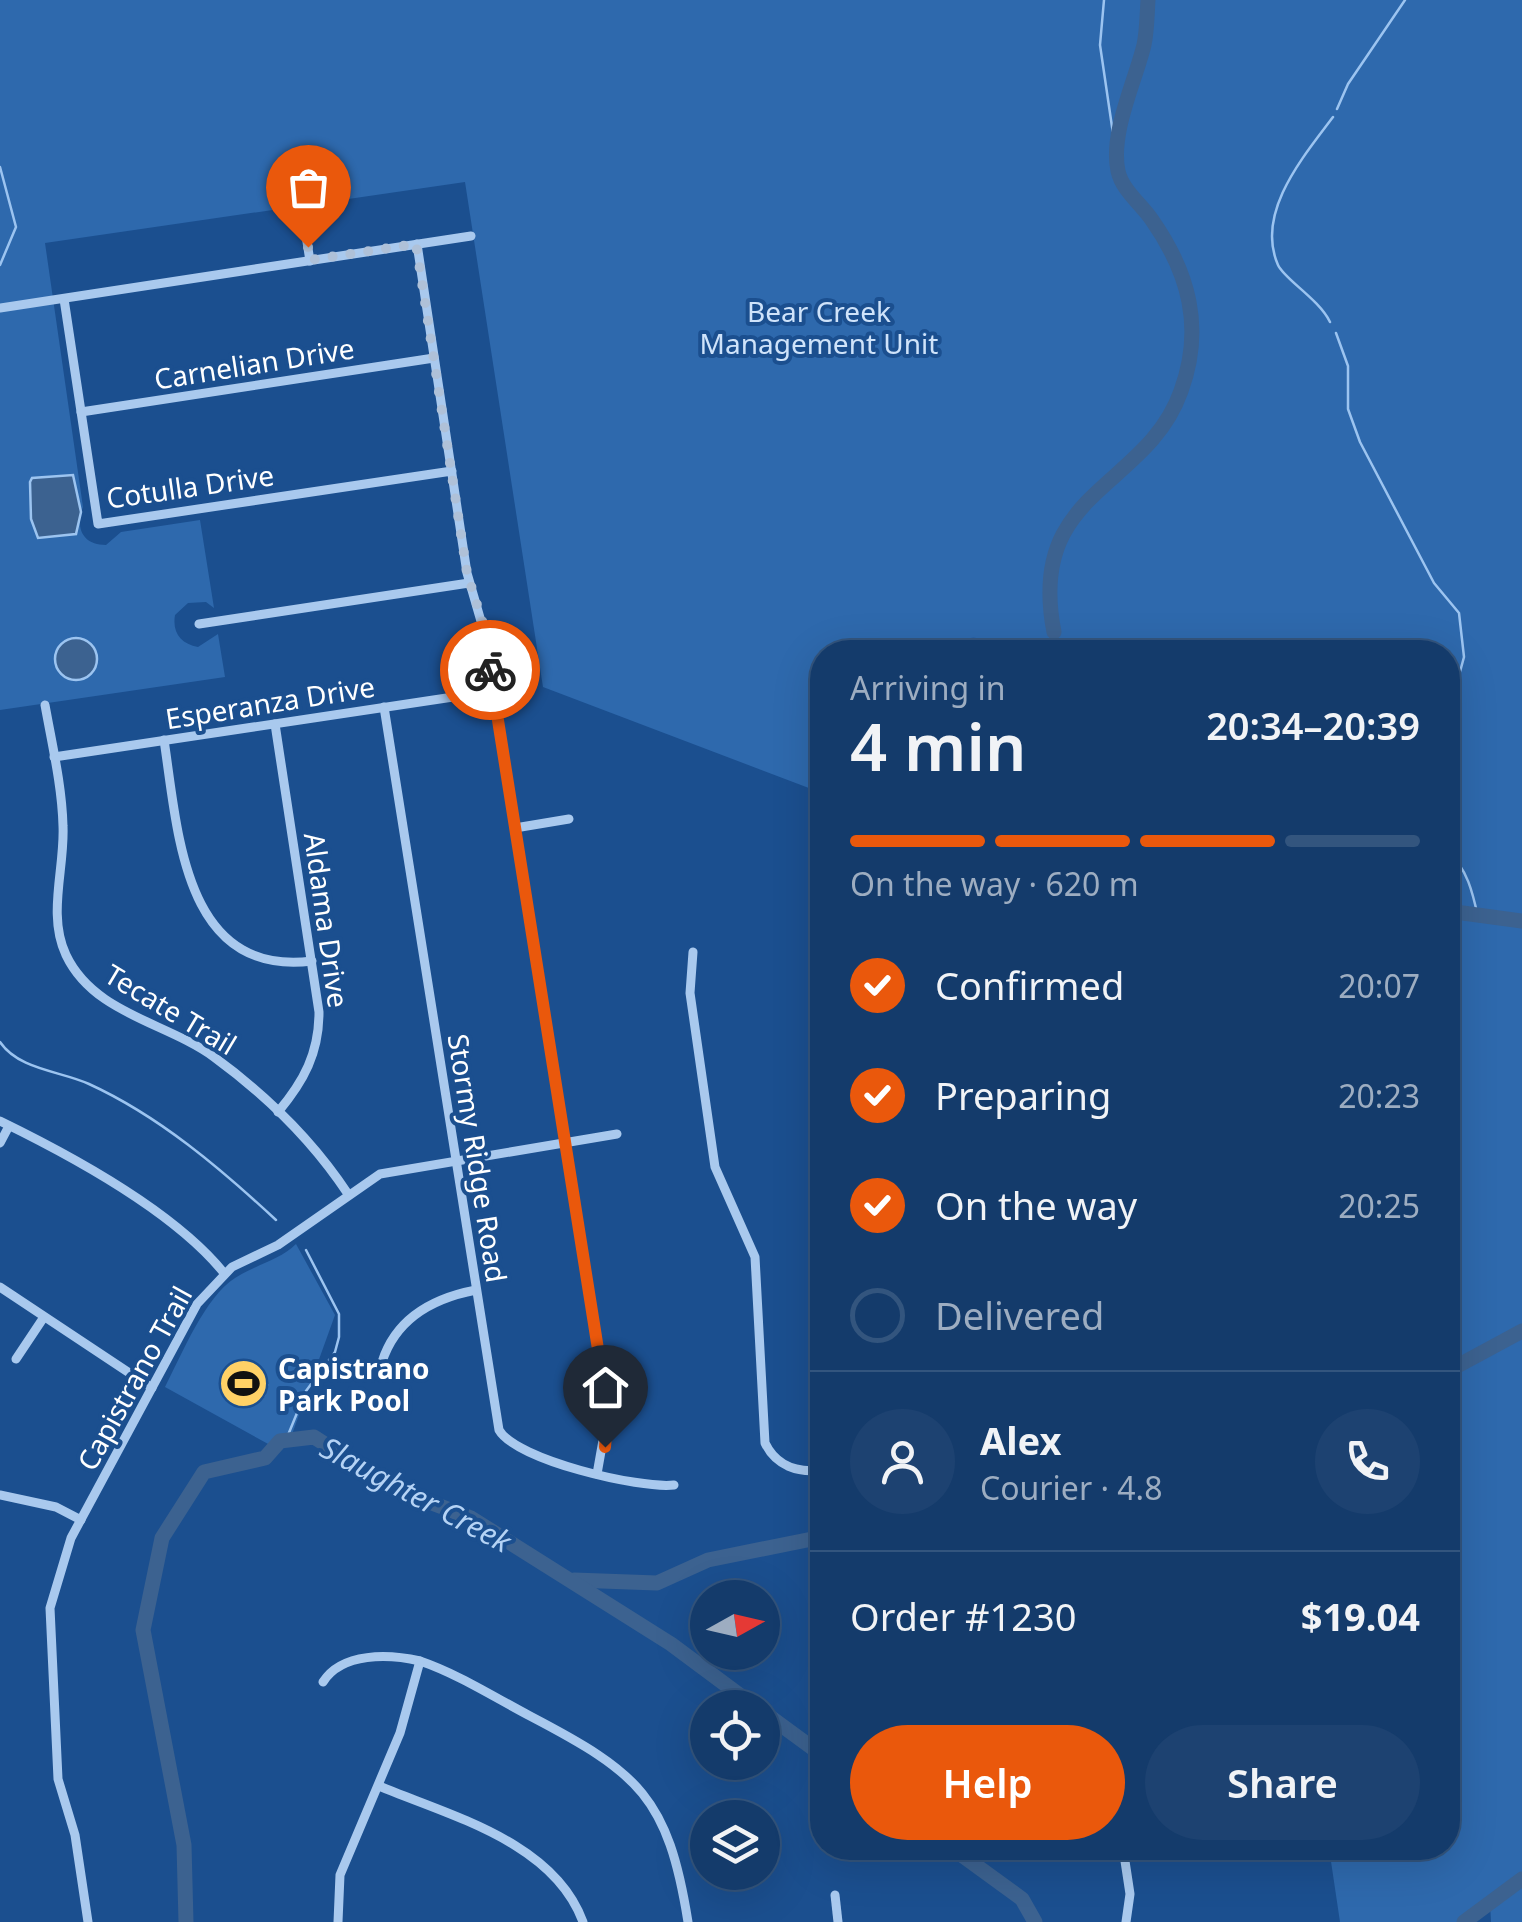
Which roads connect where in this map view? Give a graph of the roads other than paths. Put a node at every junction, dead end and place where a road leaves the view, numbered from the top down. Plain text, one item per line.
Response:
1 (301, 204) dead end
2 (470, 236) dead end
3 (416, 244) junction
4 (310, 260) junction
5 (64, 299) junction
6 (0, 308) edge
7 (434, 358) junction
8 (81, 412) junction
9 (452, 471) junction
10 (469, 584) junction
11 (199, 624) dead end
12 (494, 691) junction
13 (45, 704) dead end
14 (384, 708) junction
15 (276, 724) junction
16 (164, 740) junction
17 (54, 758) junction
18 (569, 819) dead end
19 (515, 828) junction
20 (693, 952) dead end
21 (312, 961) junction
22 (278, 1112) junction
23 (5, 1124) edge
24 (617, 1134) dead end
25 (566, 1142) junction
26 (0, 1143) edge
27 (455, 1159) junction
28 (348, 1194) junction
29 (224, 1273) junction
30 (0, 1287) edge
31 (476, 1290) junction
32 (44, 1317) junction
33 (16, 1359) dead end
34 (382, 1362) dead end
35 (152, 1388) junction
36 (810, 1470) edge
37 (597, 1474) junction
38 (674, 1485) dead end
39 (0, 1495) edge
40 (80, 1520) junction
41 (420, 1661) junction
42 (324, 1682) dead end
43 (379, 1786) junction
44 (1125, 1860) edge
45 (835, 1896) dead end
46 (88, 1922) edge
47 (338, 1922) edge
48 (583, 1922) edge
49 (688, 1922) edge
50 (838, 1922) edge
51 (1126, 1922) edge

1 - 4 street
2 - 3 street
3 - 4 street
3 - 7 street
4 - 5 street
5 - 6 street
5 - 8 street, Cotulla Drive
7 - 8 street, Carnelian Drive
7 - 9 street
8 - 9 street, Cotulla Drive
9 - 10 street
10 - 11 street
10 - 12 street
12 - 14 street, Esperanza Drive
12 - 19 street
13 - 17 street, Tecate Trail
14 - 15 street, Esperanza Drive
14 - 27 street, Stormy Ridge Road
15 - 16 street, Esperanza Drive
15 - 21 street, Aldama Drive
16 - 17 street, Esperanza Drive
16 - 21 street
17 - 22 street, Tecate Trail
18 - 19 street
19 - 25 street
20 - 36 street
21 - 22 street, Aldama Drive
22 - 28 street, Tecate Trail
23 - 26 street
23 - 29 street
24 - 25 street, Capistrano Trail
25 - 27 street, Capistrano Trail
25 - 37 street
27 - 28 street, Capistrano Trail
27 - 31 street, Stormy Ridge Road
28 - 29 street, Capistrano Trail
29 - 35 street, Capistrano Trail
30 - 32 street
31 - 34 street
31 - 37 street, Stormy Ridge Road
32 - 33 street
32 - 35 street
35 - 40 street, Capistrano Trail
37 - 38 street, Stormy Ridge Road
39 - 40 street
40 - 46 street, Capistrano Trail
41 - 42 street
41 - 43 street
41 - 49 street
43 - 47 street
43 - 48 street
44 - 51 street
45 - 50 street

